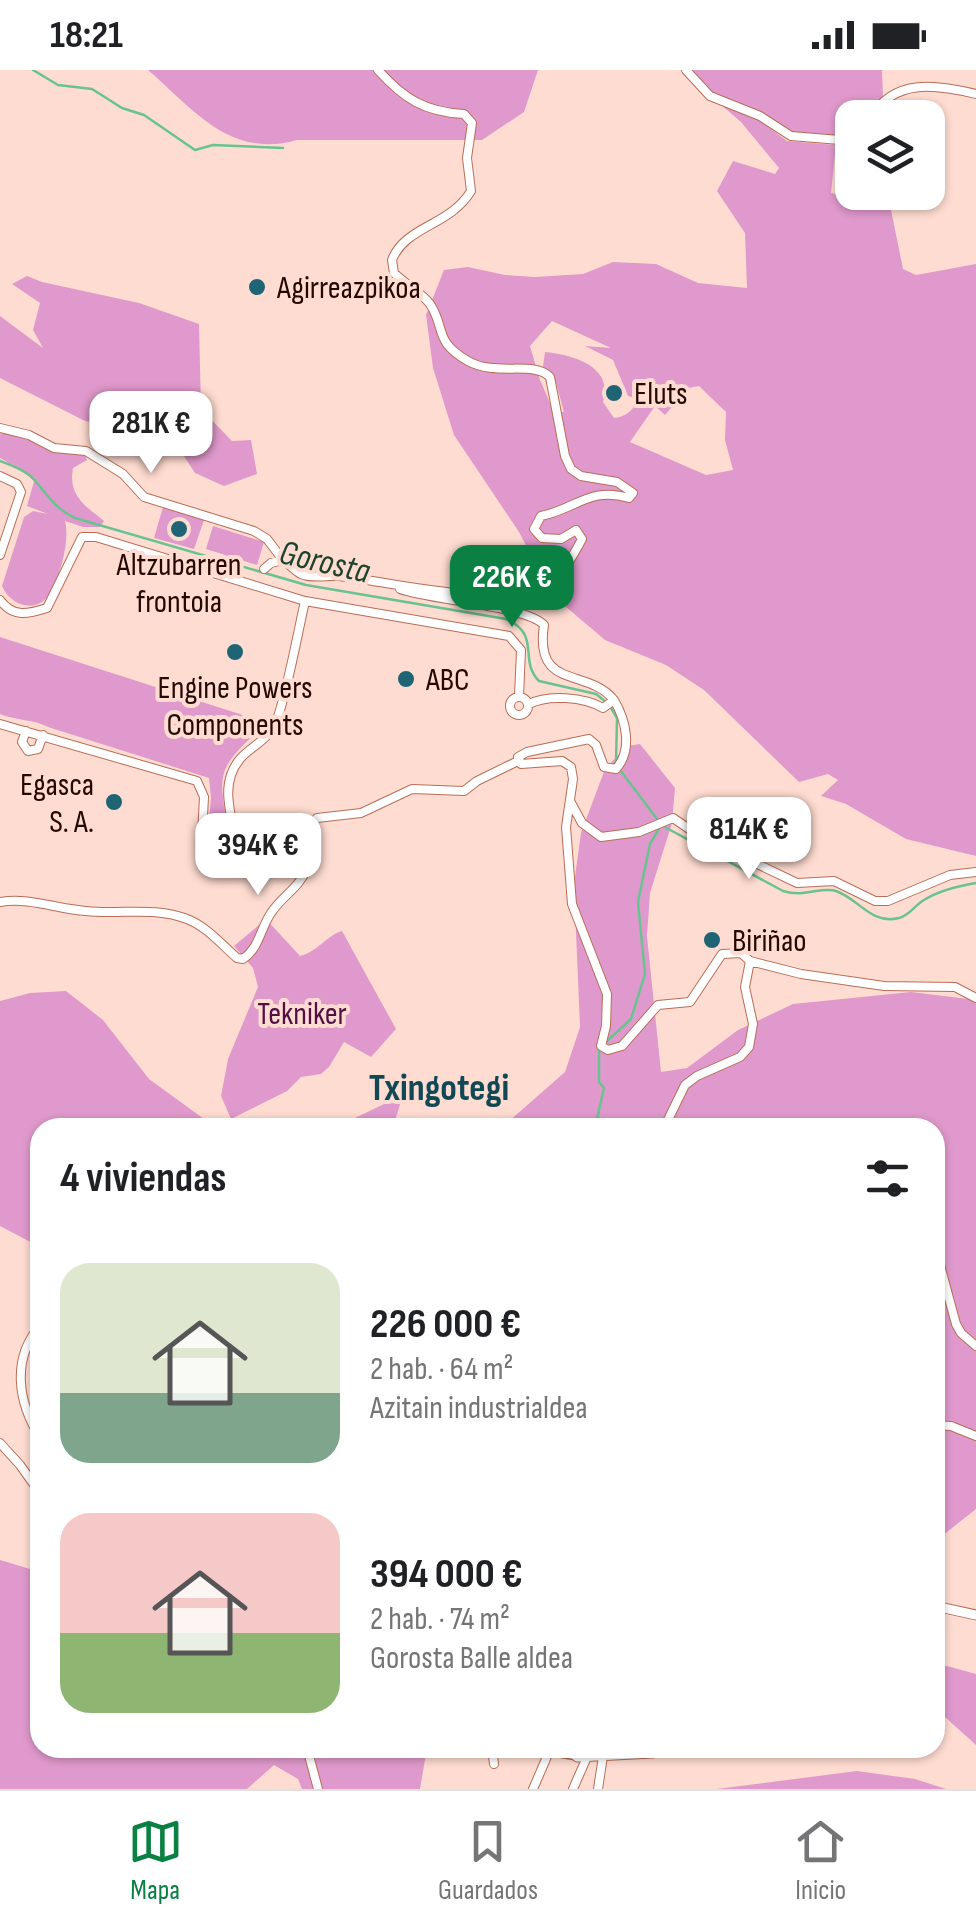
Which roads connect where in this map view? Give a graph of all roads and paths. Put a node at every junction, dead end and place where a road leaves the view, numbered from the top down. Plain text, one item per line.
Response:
1 (378, 70) edge
2 (686, 70) edge
3 (976, 94) edge
4 (884, 100) edge
5 (835, 140) edge
6 (0, 428) edge
7 (0, 476) edge
8 (0, 555) edge
9 (283, 560) junction
10 (264, 570) dead end
11 (392, 585) junction
12 (0, 600) edge
13 (305, 601) junction
14 (519, 696) junction
15 (610, 703) junction
16 (529, 704) junction
17 (0, 724) edge
18 (518, 761) junction
19 (569, 796) junction
20 (976, 872) edge
21 (0, 902) edge
22 (750, 960) junction
23 (976, 998) edge
24 (669, 1118) edge
25 (945, 1284) edge
26 (30, 1340) edge
27 (976, 1346) edge
28 (30, 1421) edge
29 (945, 1425) edge
30 (976, 1436) edge
31 (0, 1444) edge
32 (30, 1478) edge
33 (945, 1608) edge
34 (976, 1614) edge
35 (309, 1758) edge
36 (493, 1758) edge
37 (547, 1758) edge
38 (582, 1758) edge
39 (604, 1758) edge
40 (494, 1764) dead end
41 (318, 1789) edge
42 (534, 1789) edge
43 (573, 1789) edge
44 (598, 1789) edge

1 - 11 street
2 - 5 street
3 - 4 street
6 - 9 street
7 - 8 street
9 - 10 street
9 - 11 street
11 - 15 street
12 - 13 street
13 - 14 street
13 - 17 street
14 - 16 street
14 - 16 street
15 - 16 street
15 - 18 street
18 - 19 street
18 - 21 street
19 - 20 street
19 - 22 street
22 - 23 street
22 - 24 street
25 - 27 street
26 - 28 street
29 - 30 street
31 - 32 street
33 - 34 street
35 - 41 street
36 - 40 street
37 - 42 street
38 - 43 street
39 - 44 street

